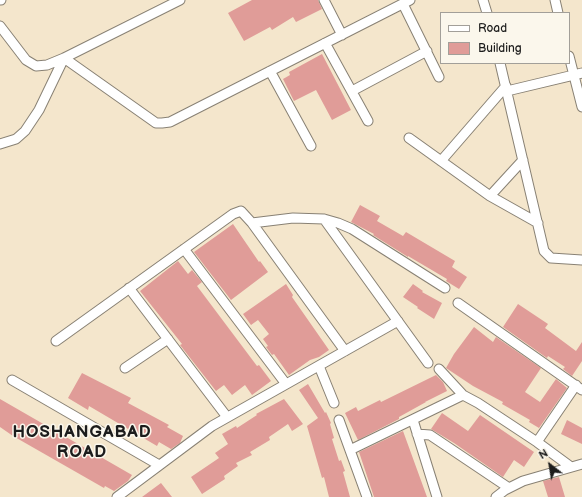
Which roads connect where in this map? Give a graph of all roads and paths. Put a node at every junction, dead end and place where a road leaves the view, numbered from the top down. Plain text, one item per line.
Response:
1 (180, 0) edge
2 (324, 0) edge
3 (484, 0) edge
4 (555, 0) edge
5 (407, 2) edge
6 (487, 12) edge
7 (558, 12) edge
8 (0, 26) edge
9 (342, 35) junction
10 (326, 43) junction
11 (427, 51) junction
12 (64, 58) junction
13 (570, 58) edge
14 (500, 64) edge
15 (270, 71) junction
16 (578, 74) edge
17 (439, 77) dead end
18 (506, 89) junction
19 (352, 91) junction
20 (582, 106) edge
21 (368, 122) dead end
22 (409, 138) dead end
23 (0, 144) edge
24 (311, 146) dead end
25 (523, 160) junction
26 (441, 161) junction
27 (490, 196) junction
28 (324, 219) junction
29 (252, 223) junction
30 (538, 223) junction
31 (184, 249) junction
32 (582, 260) edge
33 (129, 288) junction
34 (445, 288) dead end
35 (458, 303) dead end
36 (398, 321) junction
37 (168, 339) junction
38 (56, 341) dead end
39 (345, 351) junction
40 (428, 364) dead end
41 (318, 366) junction
42 (125, 368) dead end
43 (439, 369) dead end
44 (12, 380) dead end
45 (286, 384) junction
46 (579, 388) edge
47 (463, 395) junction
48 (334, 403) dead end
49 (227, 417) junction
50 (339, 420) dead end
51 (413, 420) junction
52 (417, 434) junction
53 (537, 442) junction
54 (350, 450) junction
55 (582, 464) edge
56 (159, 465) junction
57 (571, 467) junction
58 (509, 488) junction
59 (117, 497) edge
60 (367, 497) edge
61 (437, 497) edge
62 (496, 497) edge

1 - 12 street
2 - 9 street
3 - 6 street
4 - 7 street
5 - 9 street
5 - 11 street
8 - 12 street
9 - 10 street
10 - 15 street
10 - 19 street
11 - 17 street
11 - 19 street
12 - 15 street
12 - 23 street
13 - 16 street
14 - 18 street
15 - 24 street
16 - 18 street
16 - 20 street
18 - 25 street
18 - 26 street
19 - 21 street
22 - 26 street
25 - 27 street
25 - 30 street
26 - 27 street
27 - 30 street
28 - 29 street
28 - 34 street
28 - 36 street
29 - 31 street
29 - 39 street
30 - 32 street
31 - 33 street
31 - 45 street
33 - 37 street
33 - 38 street
35 - 46 street
36 - 39 street
36 - 40 street
37 - 42 street
37 - 49 street
39 - 41 street
41 - 45 street
41 - 48 street
43 - 47 street
44 - 56 street
45 - 49 street
46 - 53 street
47 - 51 street
47 - 53 street
49 - 56 street
50 - 54 street
51 - 52 street
51 - 54 street
52 - 58 street
52 - 61 street
53 - 57 street
54 - 60 street
55 - 57 street
56 - 59 street
57 - 58 street
58 - 62 street

